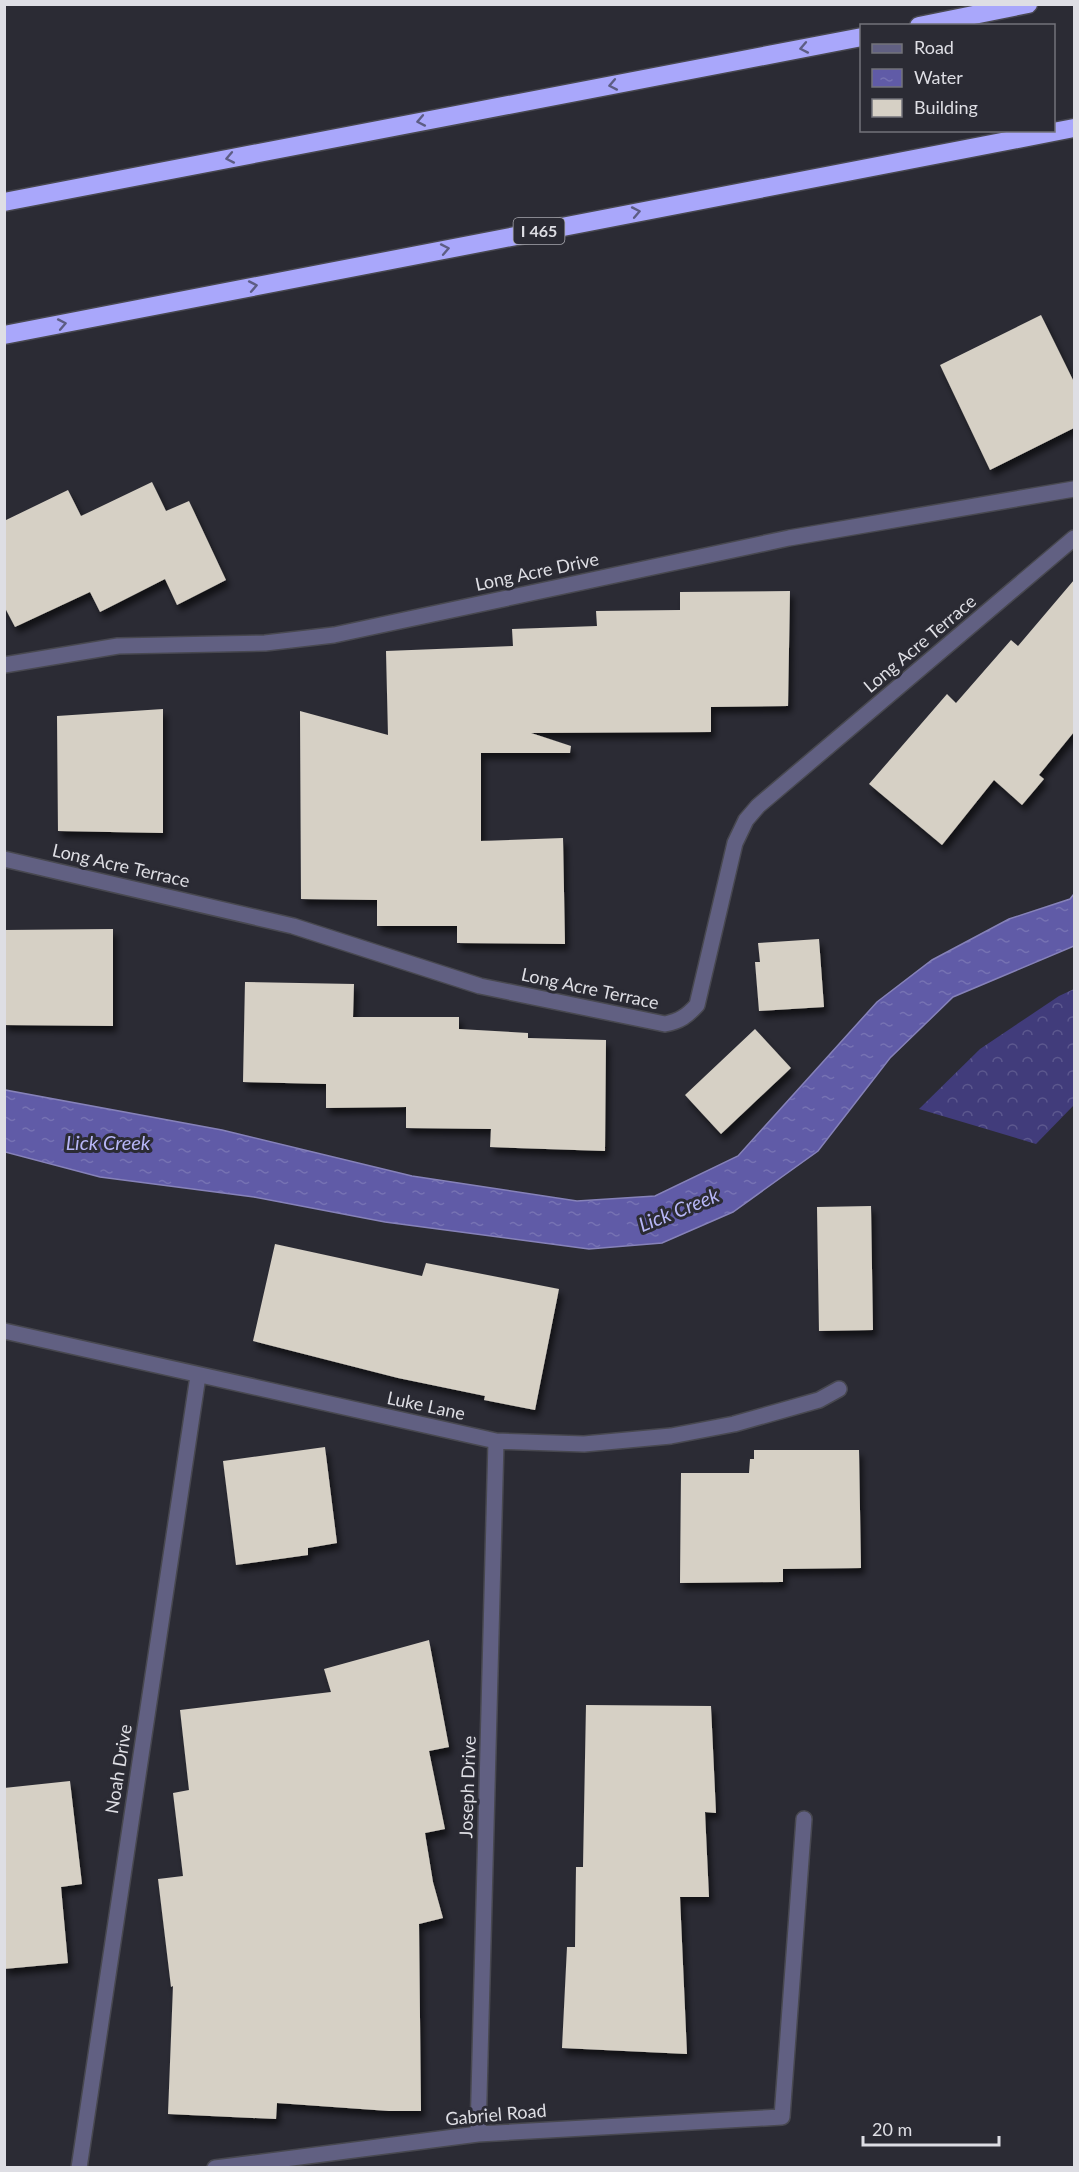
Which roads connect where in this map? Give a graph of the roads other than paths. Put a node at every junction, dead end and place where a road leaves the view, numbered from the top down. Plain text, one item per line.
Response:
1 (1028, 4) edge
2 (929, 24) edge
3 (860, 37) edge
4 (1074, 128) edge
5 (1053, 132) edge
6 (1055, 132) edge
7 (4, 202) edge
8 (4, 335) edge
9 (1074, 489) edge
10 (1074, 538) edge
11 (4, 665) edge
12 (4, 859) edge
13 (4, 1331) edge
14 (198, 1376) junction
15 (839, 1389) dead end
16 (496, 1441) junction
17 (804, 1819) dead end
18 (478, 2134) junction
19 (80, 2168) edge
20 (215, 2168) edge

1 - 2 highway
3 -> 7 highway
6 -> 4 highway, I 465
8 -> 5 highway, I 465
9 - 11 street, Long Acre Drive
10 - 12 street, Long Acre Terrace
13 - 14 street, Luke Lane
14 - 16 street, Luke Lane
14 - 19 street, Noah Drive
15 - 16 street, Luke Lane
16 - 18 street, Joseph Drive
17 - 18 street, Gabriel Road
18 - 20 street, Gabriel Road

